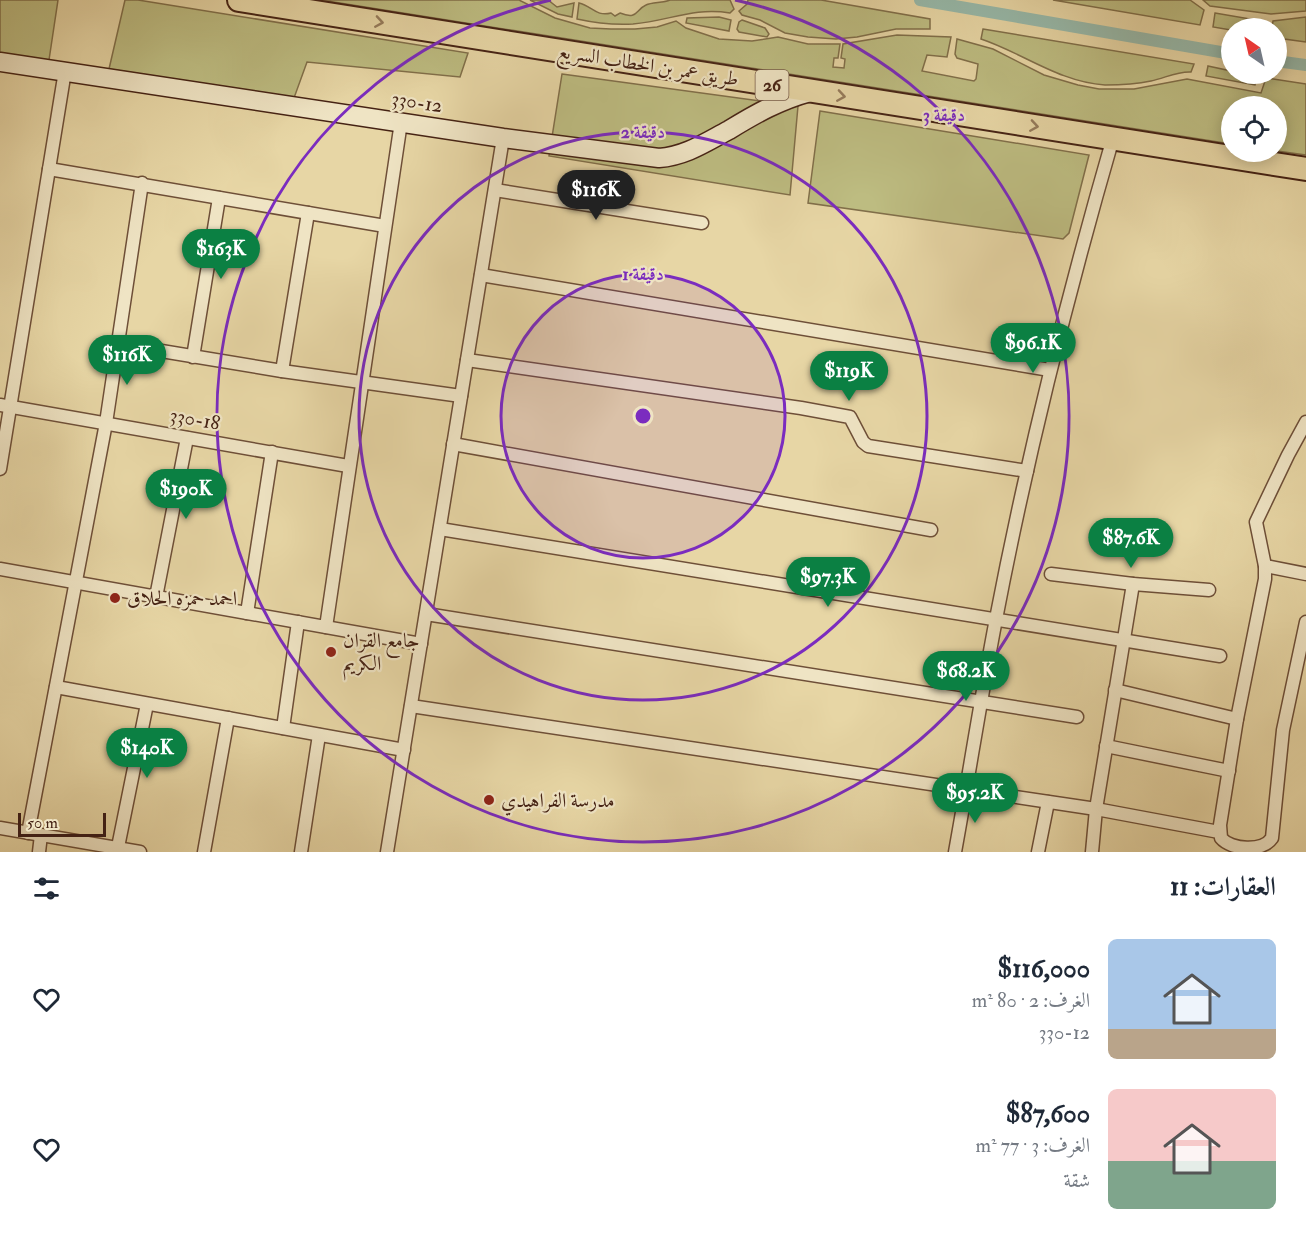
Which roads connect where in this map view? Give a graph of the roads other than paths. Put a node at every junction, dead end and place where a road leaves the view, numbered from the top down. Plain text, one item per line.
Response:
1 (238, 0) edge
2 (0, 62) edge
3 (65, 71) junction
4 (814, 92) junction
5 (401, 122) junction
6 (503, 138) junction
7 (1113, 138) junction
8 (49, 169) junction
9 (1306, 169) edge
10 (142, 183) junction
11 (495, 190) junction
12 (219, 198) junction
13 (308, 213) junction
14 (702, 223) dead end
15 (385, 226) junction
16 (481, 275) junction
17 (119, 344) junction
18 (193, 357) junction
19 (467, 360) junction
20 (1050, 370) junction
21 (282, 371) junction
22 (363, 382) junction
23 (461, 396) junction
24 (5, 406) edge
25 (1306, 422) edge
26 (106, 423) junction
27 (187, 438) junction
28 (453, 444) junction
29 (272, 452) junction
30 (348, 466) junction
31 (0, 469) edge
32 (1027, 471) junction
33 (440, 529) junction
34 (931, 530) dead end
35 (1265, 566) junction
36 (0, 569) edge
37 (1051, 574) dead end
38 (1306, 574) edge
39 (76, 583) junction
40 (1132, 584) junction
41 (1209, 590) dead end
42 (156, 597) junction
43 (247, 613) junction
44 (426, 614) junction
45 (995, 620) junction
46 (298, 622) junction
47 (1306, 622) edge
48 (326, 627) junction
49 (1124, 640) junction
50 (421, 644) junction
51 (1220, 656) dead end
52 (56, 687) junction
53 (1115, 690) junction
54 (981, 702) junction
55 (147, 704) junction
56 (411, 706) junction
57 (1077, 717) dead end
58 (228, 718) junction
59 (1237, 719) junction
60 (283, 728) junction
61 (319, 735) junction
62 (1106, 746) junction
63 (404, 750) junction
64 (1229, 771) junction
65 (966, 790) junction
66 (1048, 802) junction
67 (1096, 809) junction
68 (0, 828) edge
69 (27, 833) junction
70 (41, 835) junction
71 (1220, 835) junction
72 (117, 850) edge
73 (39, 852) edge
74 (140, 852) edge
75 (204, 852) edge
76 (301, 852) edge
77 (387, 852) edge
78 (955, 852) edge
79 (1038, 852) edge
80 (1092, 852) edge
81 (1217, 852) edge

1 -> 4 highway, طريق عمر بن الخطاب السريع / 26
2 - 3 street, 330-12
3 - 5 street, 330-12
3 - 8 street
4 - 6 street, 330-12
4 -> 7 highway, طريق عمر بن الخطاب السريع / 26
5 - 6 street, 330-12
5 - 15 street
6 - 11 street
7 - 9 highway, طريق عمر بن الخطاب السريع / 26
7 - 20 street
8 - 10 street
8 - 24 street
10 - 12 street
10 - 17 street
11 - 14 street
11 - 16 street
12 - 13 street
12 - 18 street
13 - 15 street
13 - 21 street
15 - 22 street
16 - 19 street
16 - 20 street
17 - 18 street
17 - 26 street
18 - 21 street
19 - 23 street
19 - 32 street
20 - 32 street
21 - 22 street
22 - 23 street
22 - 30 street
23 - 28 street
24 - 26 street, 330-18
24 - 31 street
25 - 35 street
26 - 27 street, 330-18
26 - 39 street
27 - 29 street, 330-18
27 - 42 street
28 - 33 street
28 - 34 street
29 - 30 street, 330-18
29 - 43 street
30 - 48 street
32 - 45 street
33 - 44 street
33 - 45 street
35 - 38 street
35 - 59 street
36 - 39 street
37 - 40 street
39 - 42 street
39 - 52 street
40 - 41 street
40 - 49 street
42 - 43 street
43 - 46 street
44 - 50 street
44 - 54 street
45 - 49 street
45 - 54 street
46 - 48 street
46 - 60 street
47 - 71 street
48 - 50 street
49 - 51 street
49 - 53 street
50 - 56 street
52 - 55 street
52 - 69 street
53 - 59 street
53 - 62 street
54 - 57 street
54 - 65 street
55 - 58 street
55 - 72 street
56 - 63 street
56 - 65 street
58 - 60 street
58 - 75 street
59 - 64 street
60 - 61 street
61 - 63 street
61 - 76 street
62 - 64 street
62 - 67 street
63 - 77 street
64 - 71 street
65 - 66 street
65 - 78 street
66 - 67 street
66 - 79 street
67 - 71 street
67 - 80 street
68 - 69 street
69 - 70 street
70 - 72 street
70 - 73 street
71 - 81 street
72 - 74 street

